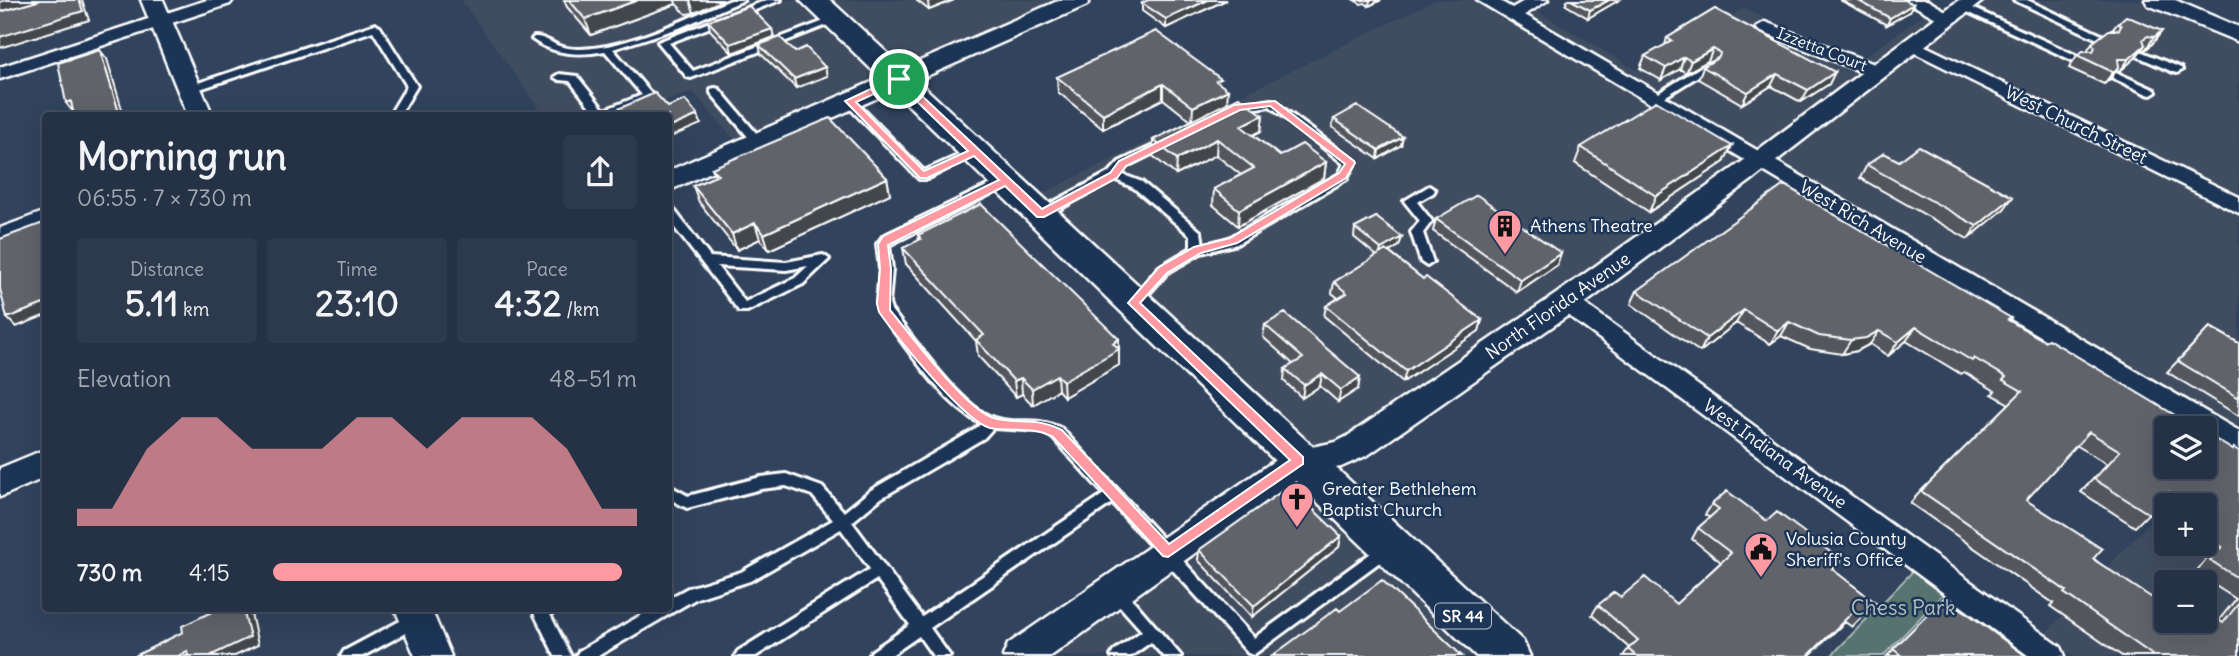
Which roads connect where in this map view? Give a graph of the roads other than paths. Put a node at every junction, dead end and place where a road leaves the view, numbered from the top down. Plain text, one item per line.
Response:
1 (224, 0) edge
2 (739, 0) edge
3 (776, 0) edge
4 (1486, 0) edge
5 (1539, 0) edge
6 (1913, 0) edge
7 (2019, 0) edge
8 (2165, 1) edge
9 (1070, 2) edge
10 (1962, 8) edge
11 (156, 10) edge
12 (825, 10) edge
13 (1512, 15) junction
14 (1765, 27) dead end
15 (2239, 35) edge
16 (537, 38) dead end
17 (2105, 39) edge
18 (1913, 45) junction
19 (607, 48) junction
20 (2140, 54) edge
21 (2079, 60) edge
22 (1707, 66) edge
23 (2177, 70) dead end
24 (1878, 72) junction
25 (0, 73) edge
26 (2115, 75) edge
27 (559, 77) dead end
28 (899, 79) junction
29 (190, 89) junction
30 (715, 91) dead end
31 (2151, 92) dead end
32 (1654, 99) junction
33 (849, 101) junction
34 (199, 112) edge
35 (396, 112) edge
36 (600, 112) edge
37 (609, 112) edge
38 (1226, 113) edge
39 (1180, 135) edge
40 (758, 142) junction
41 (975, 152) junction
42 (1760, 162) junction
43 (1114, 175) junction
44 (672, 180) edge
45 (1006, 181) junction
46 (1429, 190) dead end
47 (2239, 205) edge
48 (1041, 214) junction
49 (672, 218) edge
50 (42, 220) edge
51 (0, 236) edge
52 (1197, 250) junction
53 (707, 261) junction
54 (1427, 262) dead end
55 (1566, 302) junction
56 (1133, 303) junction
57 (990, 423) junction
58 (2239, 443) edge
59 (1299, 461) junction
60 (42, 464) edge
61 (0, 483) edge
62 (672, 493) edge
63 (1114, 494) junction
64 (844, 522) junction
65 (1390, 546) junction
66 (1168, 552) junction
67 (880, 570) junction
68 (1115, 590) junction
69 (672, 605) edge
70 (541, 612) edge
71 (660, 612) edge
72 (415, 614) edge
73 (921, 627) junction
74 (1152, 632) junction
75 (349, 656) edge
76 (433, 656) edge
77 (563, 656) edge
78 (584, 656) edge
79 (743, 656) edge
80 (877, 656) edge
81 (942, 656) edge
82 (1021, 656) edge
83 (1119, 656) edge
84 (1173, 656) edge
85 (1507, 656) edge
86 (2051, 656) edge

1 - 11 street
2 - 19 lane
3 - 12 lane
4 - 13 street, West Rich Avenue
5 - 13 street
6 - 10 street
7 - 17 lane
8 - 15 street
9 - 28 street
10 - 18 street, North Florida Avenue
10 - 21 lane
11 - 25 street
11 - 29 street
12 - 28 main road, SR 44
13 - 32 street, West Rich Avenue
14 - 24 street, Izzetta Court
16 - 19 lane
18 - 24 street, North Florida Avenue
18 - 47 street, West Church Street
19 - 37 lane
20 - 23 lane
22 - 32 lane
24 - 42 street, North Florida Avenue
26 - 31 lane
27 - 36 lane
28 - 33 street
28 - 41 main road, SR 44
29 - 34 street
29 - 35 lane
30 - 40 lane
32 - 42 street, West Rich Avenue
33 - 40 street
33 - 41 lane
38 - 52 lane
39 - 43 lane
40 - 44 street
41 - 45 main road, SR 44
42 - 55 street, North Florida Avenue
42 - 58 street, West Rich Avenue
43 - 48 lane
43 - 52 lane
45 - 48 main road, SR 44
45 - 57 lane
46 - 54 lane
48 - 56 main road, SR 44
49 - 53 lane
50 - 51 street
52 - 56 lane
53 - 53 lane
55 - 59 street, North Florida Avenue
55 - 86 street, West Indiana Avenue
56 - 59 main road, SR 44
57 - 63 lane
57 - 64 lane
59 - 65 main road, SR 44
59 - 66 street
60 - 61 street
62 - 64 lane
63 - 66 lane
63 - 73 lane
64 - 67 lane
64 - 69 lane
65 - 66 lane
65 - 85 main road, SR 44
66 - 68 street
67 - 73 lane
67 - 79 lane
68 - 74 lane
68 - 82 street
70 - 77 lane
71 - 78 lane
72 - 75 lane
72 - 76 street
73 - 80 lane
73 - 81 lane
74 - 83 lane
74 - 84 lane

